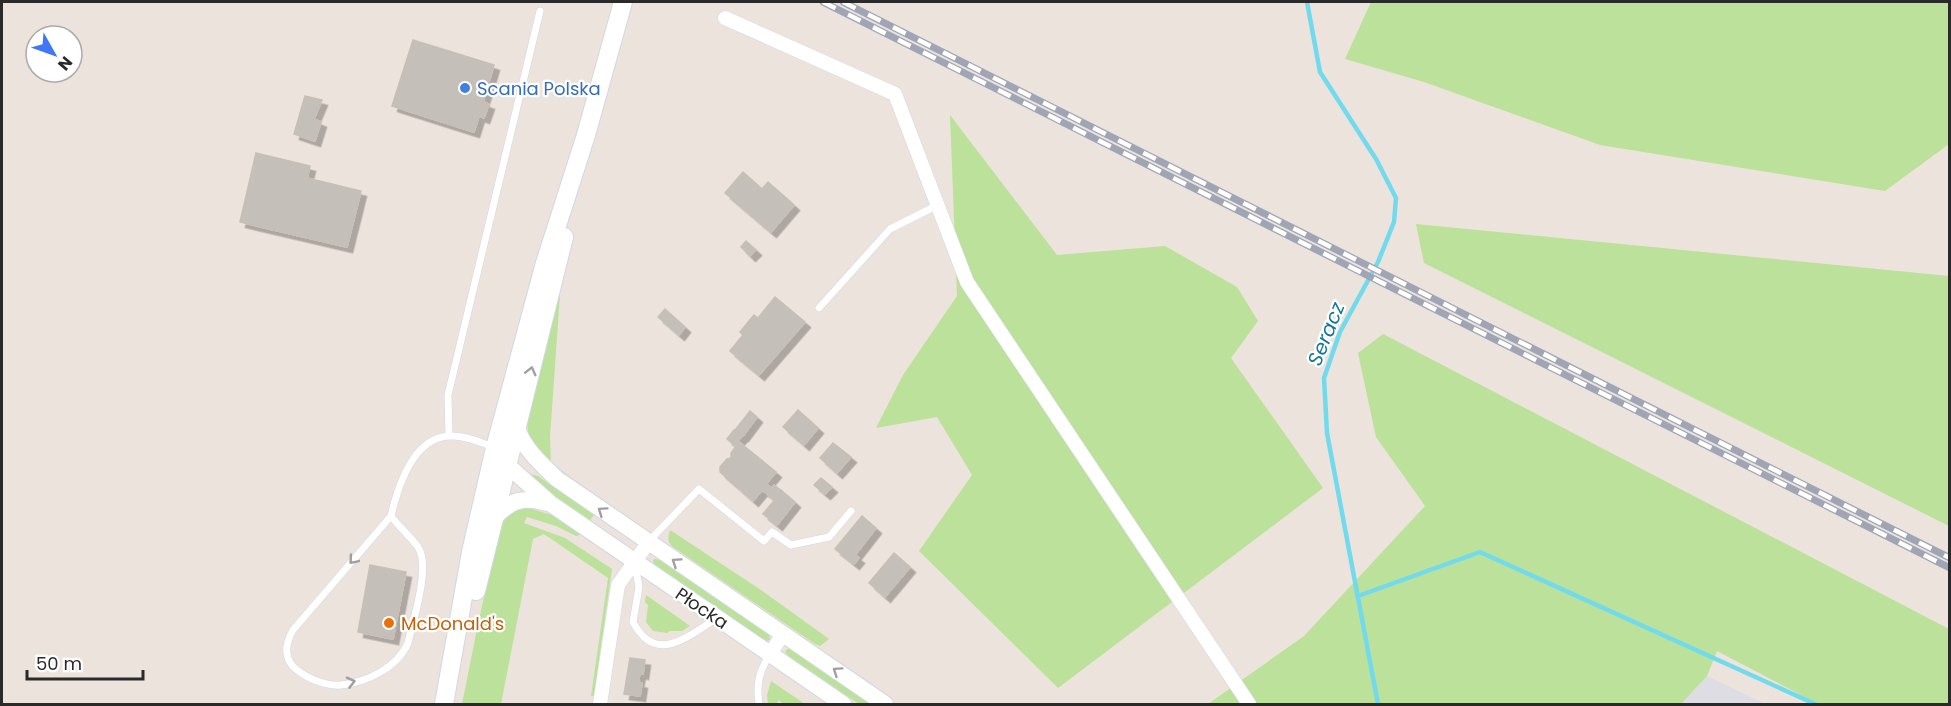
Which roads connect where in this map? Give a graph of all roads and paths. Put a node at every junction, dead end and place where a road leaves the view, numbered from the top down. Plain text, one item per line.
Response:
1 (623, 2) edge
2 (540, 11) dead end
3 (726, 18) dead end
4 (586, 135) junction
5 (938, 205) junction
6 (819, 308) dead end
7 (516, 427) junction
8 (449, 435) junction
9 (504, 456) junction
10 (557, 479) junction
11 (551, 504) junction
12 (851, 511) dead end
13 (391, 516) junction
14 (493, 519) junction
15 (648, 543) junction
16 (634, 561) junction
17 (717, 618) junction
18 (783, 634) junction
19 (770, 654) junction
20 (444, 705) edge
21 (453, 705) edge
22 (600, 705) edge
23 (759, 705) edge
24 (843, 705) edge
25 (885, 705) edge
26 (1249, 705) edge

1 - 4 main road
2 - 8 lane
3 - 5 street
7 -> 4 main road
4 - 9 main road
5 - 6 lane
5 - 26 street
7 - 9 main road
7 - 10 street, Płocka
8 - 9 lane
8 - 13 lane
9 - 10 street, Płocka
9 - 11 street, Płocka
9 - 14 main road
9 - 20 main road
15 -> 10 street, Płocka
11 - 14 street, Płocka
11 - 16 street, Płocka
12 - 15 lane
13 -> 13 lane
14 - 21 main road
15 - 16 street
18 -> 15 street, Płocka
16 - 17 street, Płocka
16 - 17 lane
16 - 22 street
17 - 19 street, Płocka
18 - 19 street
25 -> 18 street, Płocka
19 - 23 lane
19 - 24 street, Płocka

